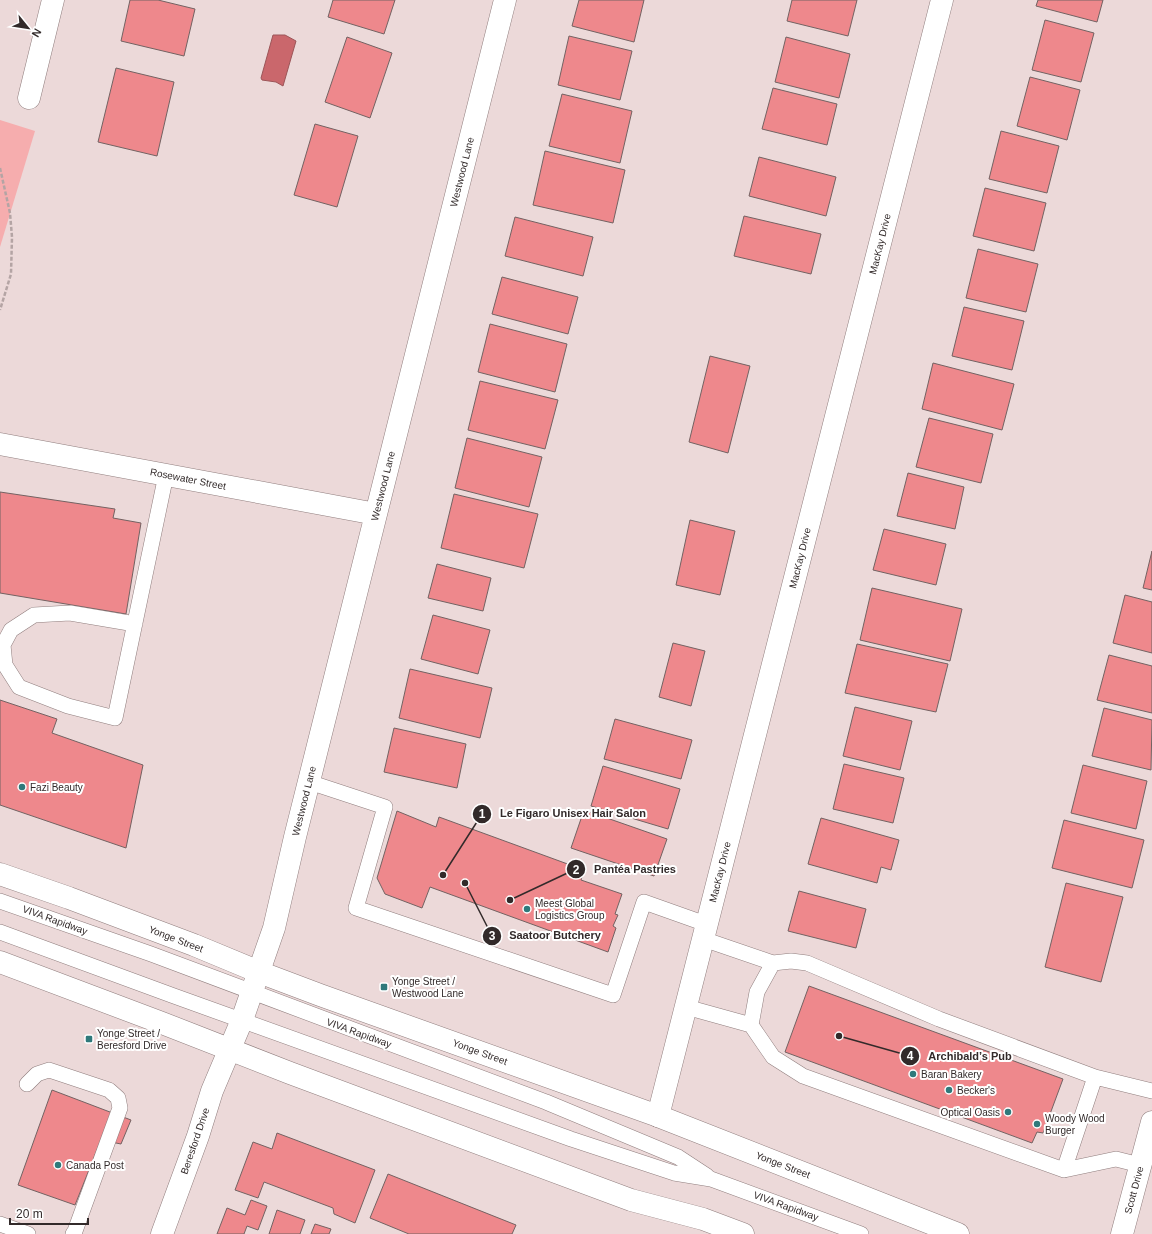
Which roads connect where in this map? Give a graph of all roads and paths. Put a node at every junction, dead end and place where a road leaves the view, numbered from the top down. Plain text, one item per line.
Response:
1 (53, 0) edge
2 (505, 0) edge
3 (942, 0) edge
4 (29, 98) dead end
5 (0, 168) edge
6 (0, 310) edge
7 (0, 444) edge
8 (166, 475) junction
9 (376, 514) junction
10 (135, 624) junction
11 (309, 782) junction
12 (0, 874) edge
13 (0, 901) edge
14 (0, 932) edge
15 (705, 932) junction
16 (0, 962) edge
17 (773, 963) junction
18 (259, 972) junction
19 (252, 993) junction
20 (686, 1007) junction
21 (242, 1020) junction
22 (750, 1025) junction
23 (229, 1049) junction
24 (1095, 1077) junction
25 (27, 1084) dead end
26 (1152, 1091) edge
27 (658, 1116) junction
28 (1152, 1122) edge
29 (1140, 1165) junction
30 (1064, 1170) junction
31 (711, 1179) junction
32 (0, 1224) edge
33 (165, 1233) edge
34 (28, 1234) edge
35 (73, 1234) edge
36 (743, 1234) edge
37 (861, 1234) edge
38 (958, 1234) edge
39 (1122, 1234) edge

1 - 4 street
2 - 9 street, Westwood Lane
3 - 15 street, MacKay Drive
5 - 6 path
7 - 8 street, Rosewater Street
8 - 9 street, Rosewater Street
8 - 10 lane
9 - 11 street, Westwood Lane
10 - 10 lane
11 - 15 lane
11 - 18 street, Westwood Lane
12 - 18 street, Yonge Street
13 - 19 lane, VIVA Rapidway
14 - 21 lane, VIVA Rapidway
15 - 17 lane
15 - 20 street, MacKay Drive
16 - 23 street
17 - 22 lane
17 - 24 lane
18 - 19 street, Westwood Lane
18 - 27 street, Yonge Street
19 - 21 street, Westwood Lane
19 - 31 lane, VIVA Rapidway
20 - 22 lane
20 - 27 street, MacKay Drive
21 - 23 street, Beresford Drive
21 - 31 lane, VIVA Rapidway
22 - 30 lane
23 - 33 street, Beresford Drive
23 - 36 street
24 - 26 lane
24 - 30 lane
25 - 35 lane
27 - 38 street, Yonge Street
28 - 29 street, Scott Drive
29 - 30 lane
29 - 39 street, Scott Drive
31 - 37 lane, VIVA Rapidway
32 - 34 lane

